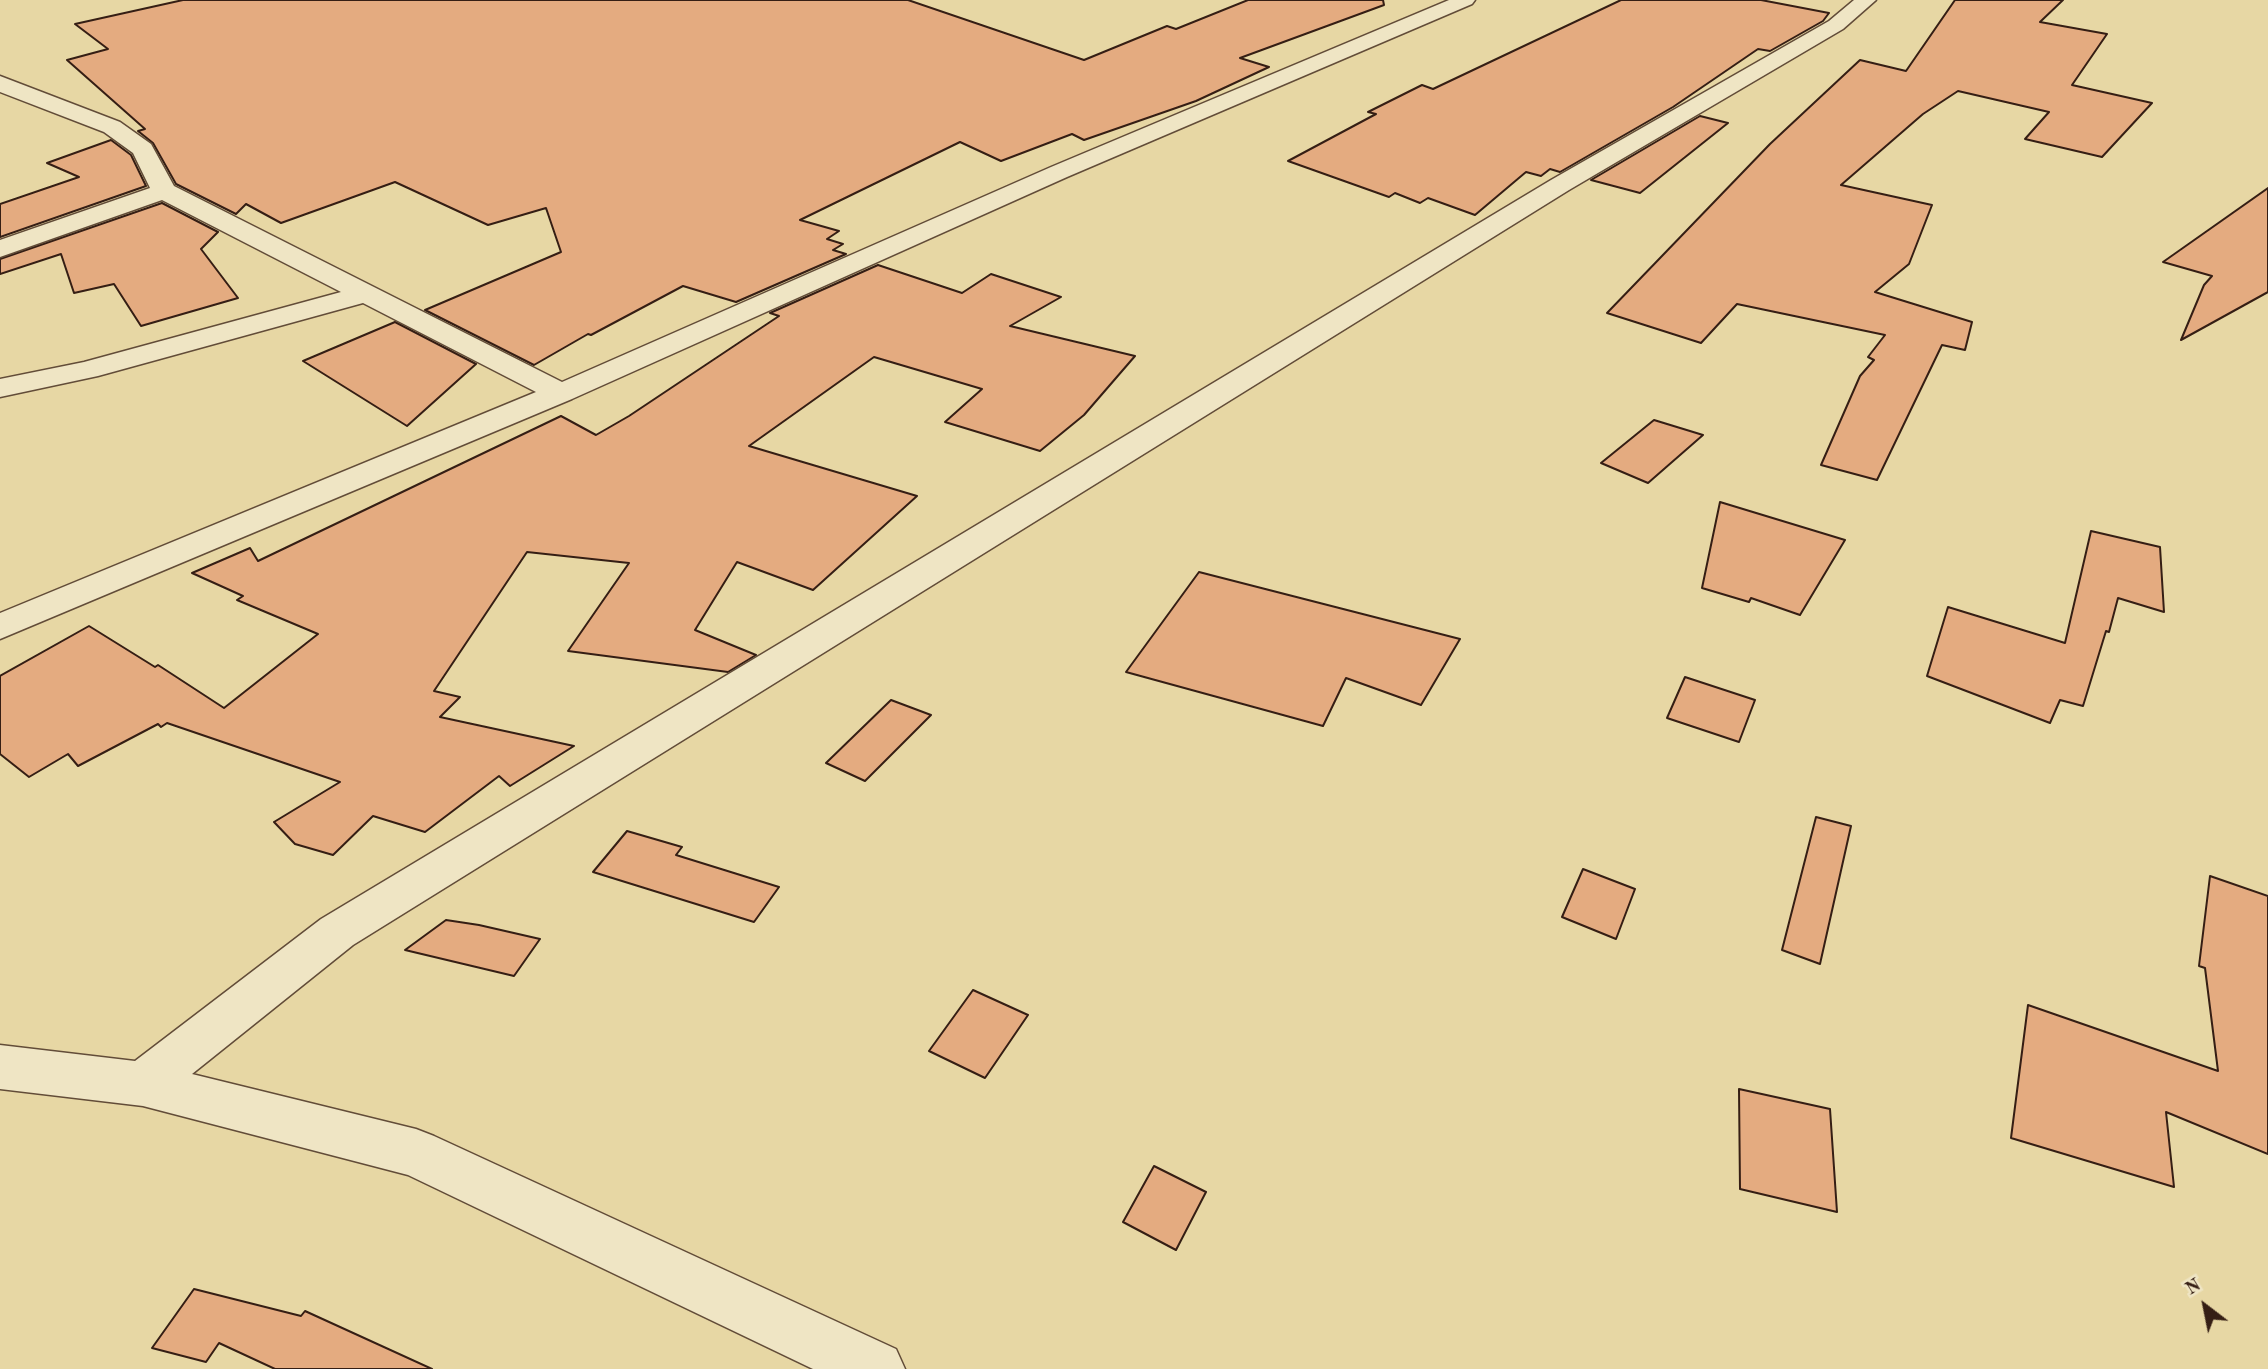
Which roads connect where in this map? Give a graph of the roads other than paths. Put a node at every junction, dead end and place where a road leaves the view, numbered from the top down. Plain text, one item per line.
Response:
1 (1465, 0) edge
2 (1866, 0) edge
3 (0, 82) edge
4 (164, 191) junction
5 (0, 249) edge
6 (365, 294) junction
7 (0, 388) edge
8 (561, 393) junction
9 (0, 627) edge
10 (0, 1067) edge
11 (143, 1084) junction
12 (876, 1369) edge

1 - 8 street
2 - 11 street
3 - 4 street
4 - 5 street
4 - 6 street
6 - 7 street
6 - 8 street
8 - 9 street
10 - 11 street
11 - 12 street

